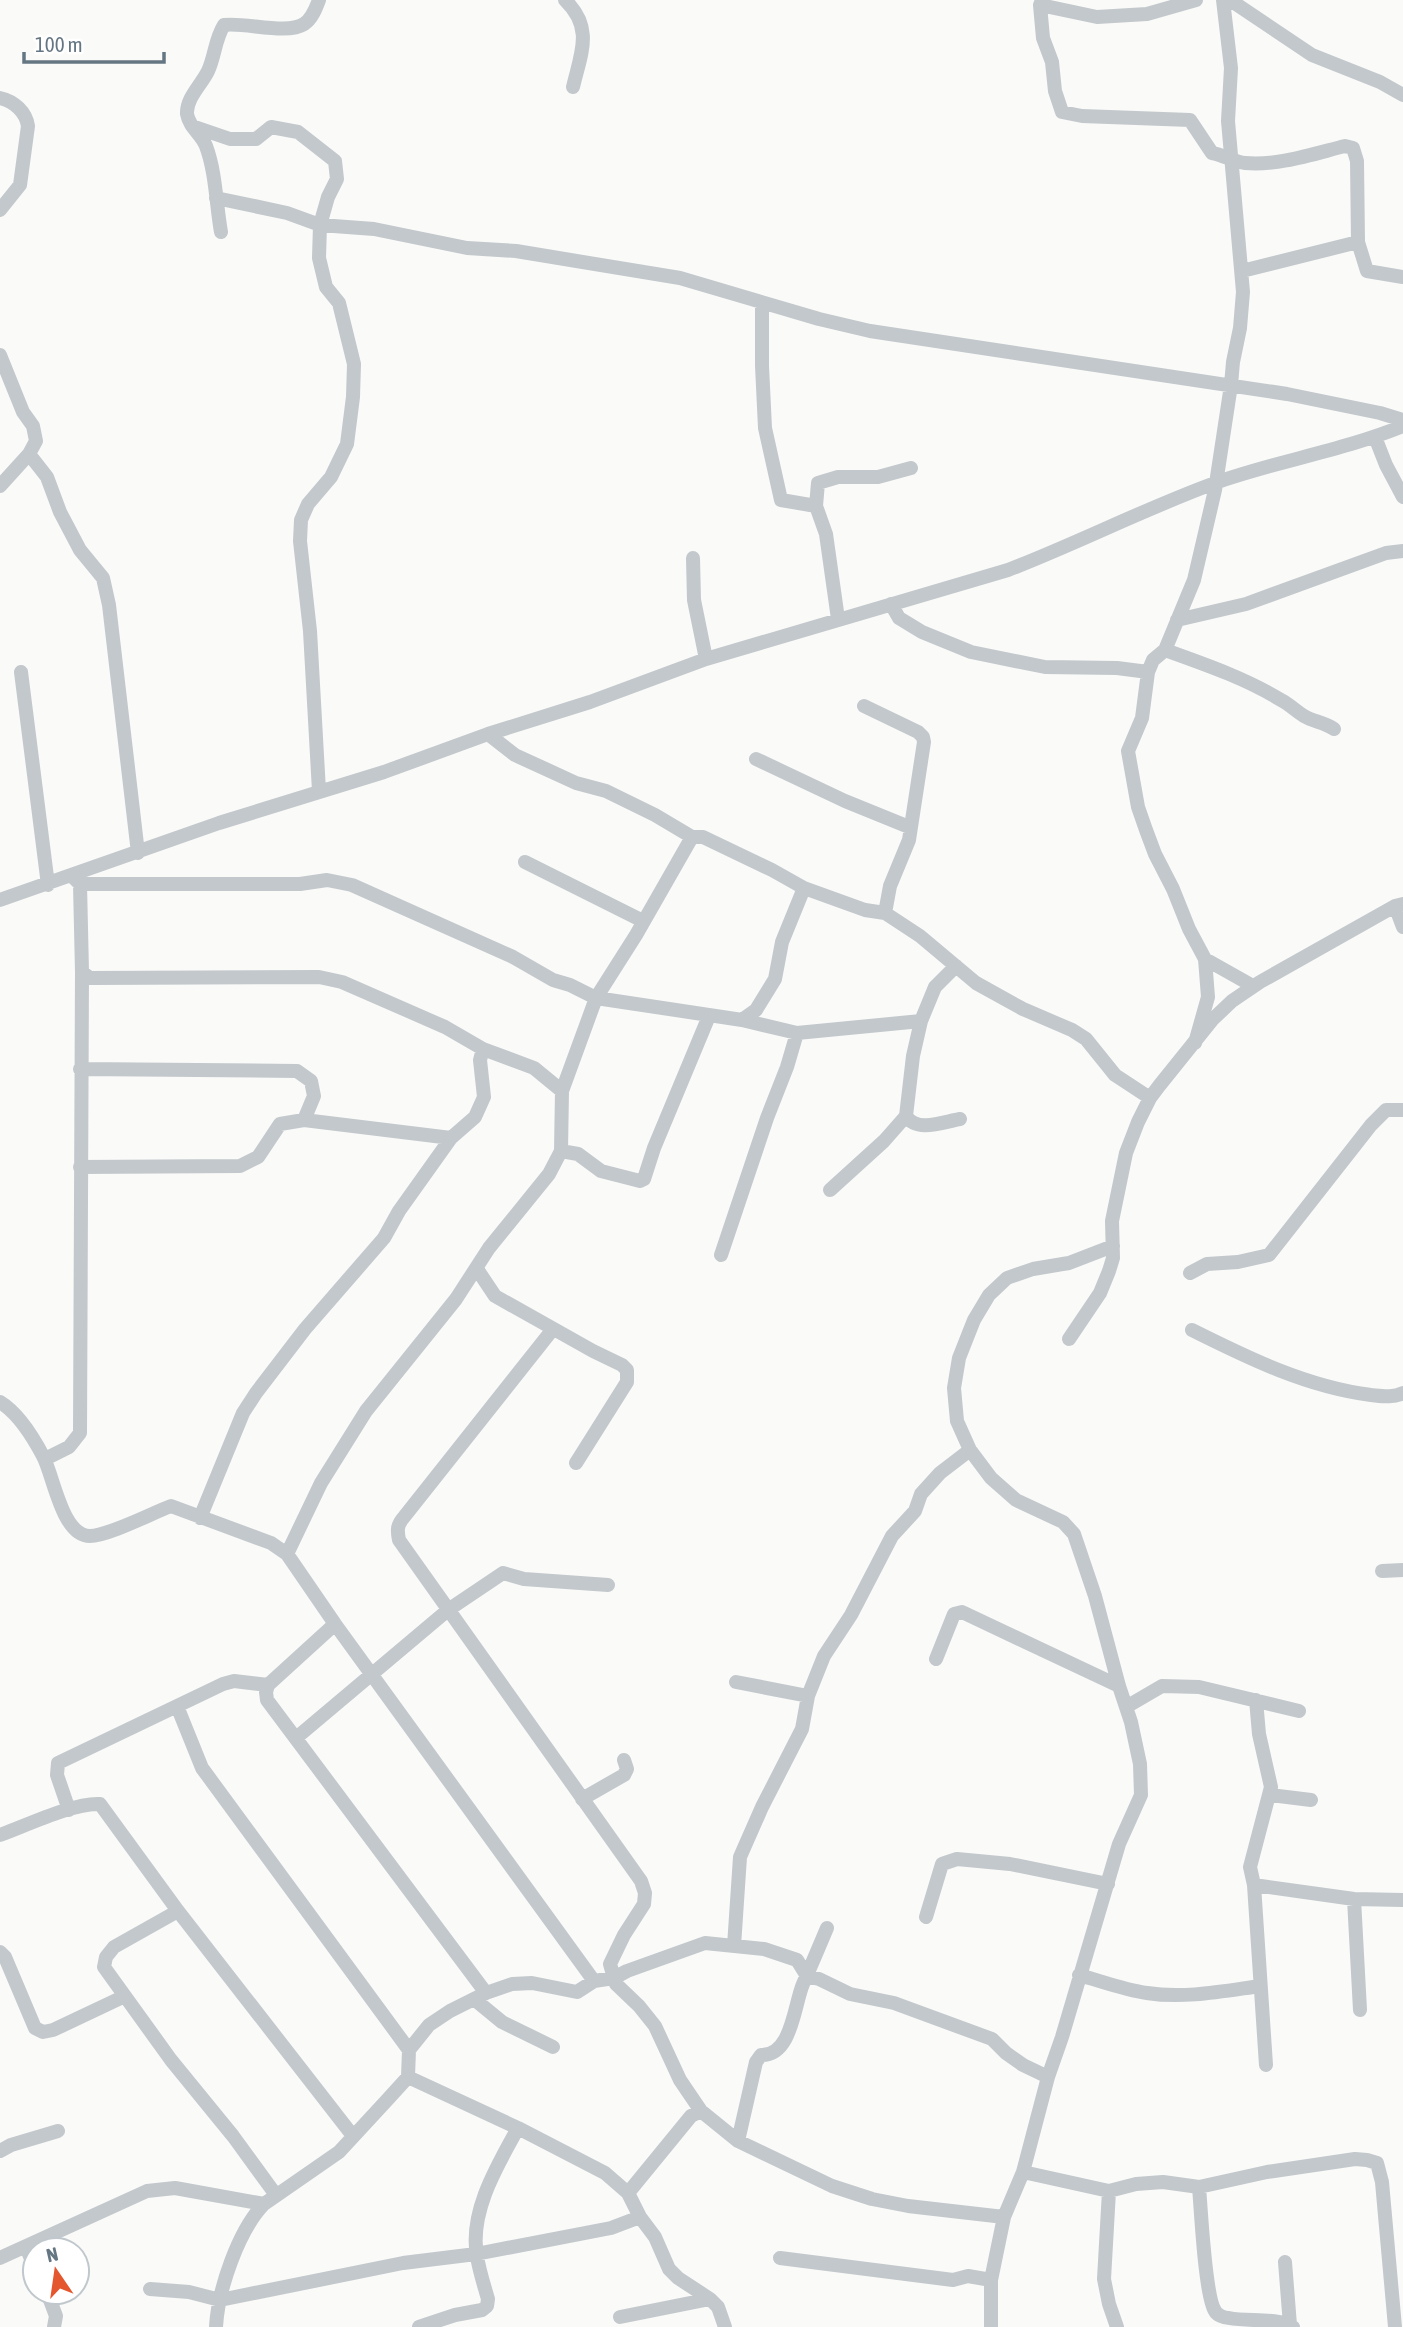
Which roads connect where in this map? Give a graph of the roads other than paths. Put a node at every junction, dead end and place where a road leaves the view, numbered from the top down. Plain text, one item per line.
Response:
1 (319, 0) edge
2 (565, 0) edge
3 (1196, 0) edge
4 (1223, 0) edge
5 (1230, 0) edge
6 (1041, 2) edge
7 (573, 87) dead end
8 (1403, 95) edge
9 (0, 98) edge
10 (191, 126) junction
11 (1232, 157) junction
12 (216, 198) junction
13 (0, 210) edge
14 (320, 225) junction
15 (221, 232) dead end
16 (1358, 242) junction
17 (1241, 271) junction
18 (1403, 277) edge
19 (762, 303) junction
20 (0, 355) edge
21 (1231, 385) junction
22 (1403, 420) edge
23 (1403, 426) edge
24 (1375, 437) junction
25 (29, 454) junction
26 (911, 468) dead end
27 (1216, 482) junction
28 (0, 486) edge
29 (1403, 497) edge
30 (816, 506) junction
31 (1403, 551) edge
32 (693, 558) dead end
33 (891, 604) junction
34 (838, 619) junction
35 (1177, 620) junction
36 (1165, 650) junction
37 (706, 659) junction
38 (21, 673) dead end
39 (1148, 673) junction
40 (864, 706) dead end
41 (1334, 729) dead end
42 (488, 734) junction
43 (755, 759) dead end
44 (319, 791) junction
45 (909, 827) junction
46 (692, 837) junction
47 (138, 853) junction
48 (525, 862) dead end
49 (76, 880) junction
50 (48, 884) junction
51 (804, 888) junction
52 (0, 900) edge
53 (1399, 905) edge
54 (885, 914) junction
55 (643, 921) junction
56 (1403, 927) edge
57 (1205, 959) junction
58 (956, 966) junction
59 (82, 972) junction
60 (1253, 986) junction
61 (596, 999) junction
62 (709, 1016) junction
63 (742, 1020) junction
64 (921, 1021) junction
65 (797, 1033) junction
66 (1195, 1043) junction
67 (484, 1049) junction
68 (80, 1069) junction
69 (562, 1091) junction
70 (1150, 1098) junction
71 (1403, 1110) edge
72 (906, 1116) junction
73 (960, 1119) dead end
74 (304, 1121) junction
75 (452, 1138) junction
76 (561, 1151) junction
77 (80, 1167) junction
78 (830, 1190) dead end
79 (1113, 1246) junction
80 (721, 1255) dead end
81 (477, 1269) junction
82 (1190, 1273) dead end
83 (553, 1329) junction
84 (1192, 1330) dead end
85 (1069, 1339) dead end
86 (1403, 1394) edge
87 (0, 1402) edge
88 (970, 1450) junction
89 (45, 1459) junction
90 (576, 1463) dead end
91 (200, 1518) junction
92 (287, 1554) junction
93 (1403, 1570) edge
94 (1382, 1572) dead end
95 (608, 1585) dead end
96 (448, 1610) junction
97 (335, 1624) junction
98 (936, 1659) dead end
99 (372, 1674) junction
100 (736, 1682) dead end
101 (268, 1685) junction
102 (1119, 1686) junction
103 (808, 1696) junction
104 (1256, 1700) junction
105 (177, 1706) junction
106 (1126, 1707) junction
107 (1299, 1712) dead end
108 (296, 1738) junction
109 (624, 1760) dead end
110 (1270, 1795) junction
111 (582, 1799) junction
112 (1311, 1800) dead end
113 (69, 1810) junction
114 (0, 1835) edge
115 (1108, 1884) junction
116 (1254, 1885) junction
117 (1354, 1899) junction
118 (1403, 1900) edge
119 (178, 1911) junction
120 (926, 1917) dead end
121 (827, 1928) dead end
122 (734, 1946) junction
123 (0, 1952) edge
124 (1079, 1975) junction
125 (807, 1976) junction
126 (614, 1978) junction
127 (594, 1981) junction
128 (1260, 1986) junction
129 (125, 1996) junction
130 (480, 1996) junction
131 (1360, 2010) dead end
132 (553, 2047) dead end
133 (409, 2050) junction
134 (1266, 2065) dead end
135 (408, 2077) junction
136 (1048, 2077) junction
137 (701, 2111) junction
138 (518, 2128) junction
139 (58, 2131) dead end
140 (353, 2136) junction
141 (738, 2141) junction
142 (0, 2151) edge
143 (1023, 2172) junction
144 (1199, 2187) junction
145 (1109, 2191) junction
146 (628, 2193) junction
147 (270, 2200) junction
148 (640, 2217) junction
149 (1004, 2217) junction
150 (50, 2236) edge
151 (21, 2249) edge
152 (476, 2254) junction
153 (0, 2258) edge
154 (780, 2258) dead end
155 (1285, 2262) dead end
156 (991, 2280) junction
157 (150, 2289) dead end
158 (710, 2299) junction
159 (220, 2300) junction
160 (52, 2306) edge
161 (620, 2317) dead end
162 (463, 2320) edge
163 (1292, 2326) edge
164 (54, 2327) edge
165 (216, 2327) edge
166 (419, 2327) edge
167 (724, 2327) edge
168 (991, 2327) edge
169 (1117, 2327) edge
170 (1395, 2327) edge

1 - 10 street
2 - 7 street
3 - 6 street
4 - 11 street
5 - 8 street
6 - 11 street
9 - 13 street
10 - 12 street
10 - 14 street
11 - 16 street
11 - 17 street
12 - 14 street
12 - 15 street
14 - 19 street
14 - 44 street
16 - 17 street
16 - 18 street
17 - 21 street
19 - 21 street
19 - 30 street
20 - 25 street
21 - 22 street
21 - 27 street
23 - 24 street
24 - 27 street
24 - 29 street
25 - 28 street
25 - 47 street
26 - 30 street
27 - 33 street
27 - 35 street
30 - 34 street
31 - 35 street
32 - 37 street
33 - 34 street
33 - 39 street
34 - 37 street
35 - 36 street
36 - 39 street
36 - 41 street
37 - 42 street
38 - 50 street
39 - 57 street
40 - 45 street
42 - 44 street
42 - 46 street
43 - 45 street
44 - 47 street
45 - 54 street
46 - 51 street
46 - 55 street
47 - 49 street
48 - 55 street
49 - 50 street
49 - 59 street
49 - 61 street
50 - 52 street
51 - 54 street
51 - 63 street
53 - 56 street
53 - 60 street
54 - 58 street
55 - 61 street
57 - 60 street
57 - 66 street
58 - 64 street
58 - 70 street
59 - 67 street
59 - 68 street
60 - 66 street
61 - 62 street
61 - 69 street
62 - 63 street
62 - 76 street
63 - 65 street
64 - 65 street
64 - 72 street
65 - 80 street
66 - 70 street
67 - 69 street
67 - 75 street
68 - 74 street
68 - 77 street
69 - 76 street
70 - 79 street
71 - 82 street
72 - 73 street
72 - 78 street
74 - 75 street
74 - 77 street
75 - 91 street
76 - 81 street
77 - 89 street
79 - 85 street
79 - 88 street
81 - 83 street
81 - 92 street
83 - 90 street
83 - 96 street
84 - 86 street
87 - 89 street
88 - 102 street
88 - 103 street
89 - 91 street
91 - 92 street
92 - 97 street
93 - 94 street
95 - 96 street
96 - 99 street
96 - 111 street
97 - 99 street
97 - 101 street
98 - 102 street
99 - 108 street
99 - 127 street
100 - 103 street
101 - 105 street
101 - 108 street
102 - 106 street
103 - 122 street
104 - 106 street
104 - 107 street
104 - 110 street
105 - 113 street
105 - 133 street
106 - 115 street
108 - 130 street
109 - 111 street
110 - 112 street
110 - 116 street
111 - 126 street
113 - 114 street
113 - 119 street
115 - 120 street
115 - 124 street
116 - 117 street
116 - 128 street
117 - 118 street
117 - 131 street
119 - 129 street
119 - 140 street
121 - 125 street
122 - 125 street
122 - 126 street
123 - 129 street
124 - 128 street
124 - 136 street
125 - 136 street
125 - 141 street
126 - 127 street
126 - 137 street
127 - 130 street
128 - 134 street
129 - 147 street
130 - 132 street
130 - 133 street
133 - 135 street
135 - 138 street
135 - 140 street
136 - 143 street
137 - 141 street
137 - 146 street
138 - 146 street
138 - 152 street
139 - 142 street
140 - 147 street
141 - 149 street
143 - 145 street
143 - 149 street
144 - 145 street
144 - 163 street
144 - 170 street
145 - 169 street
146 - 148 street
147 - 150 street
147 - 159 street
148 - 152 street
148 - 158 street
149 - 156 street
151 - 153 street
152 - 159 street
152 - 162 street
154 - 156 street
155 - 163 street
156 - 168 street
157 - 159 street
158 - 161 street
158 - 167 street
159 - 165 street
160 - 164 street
162 - 166 street

